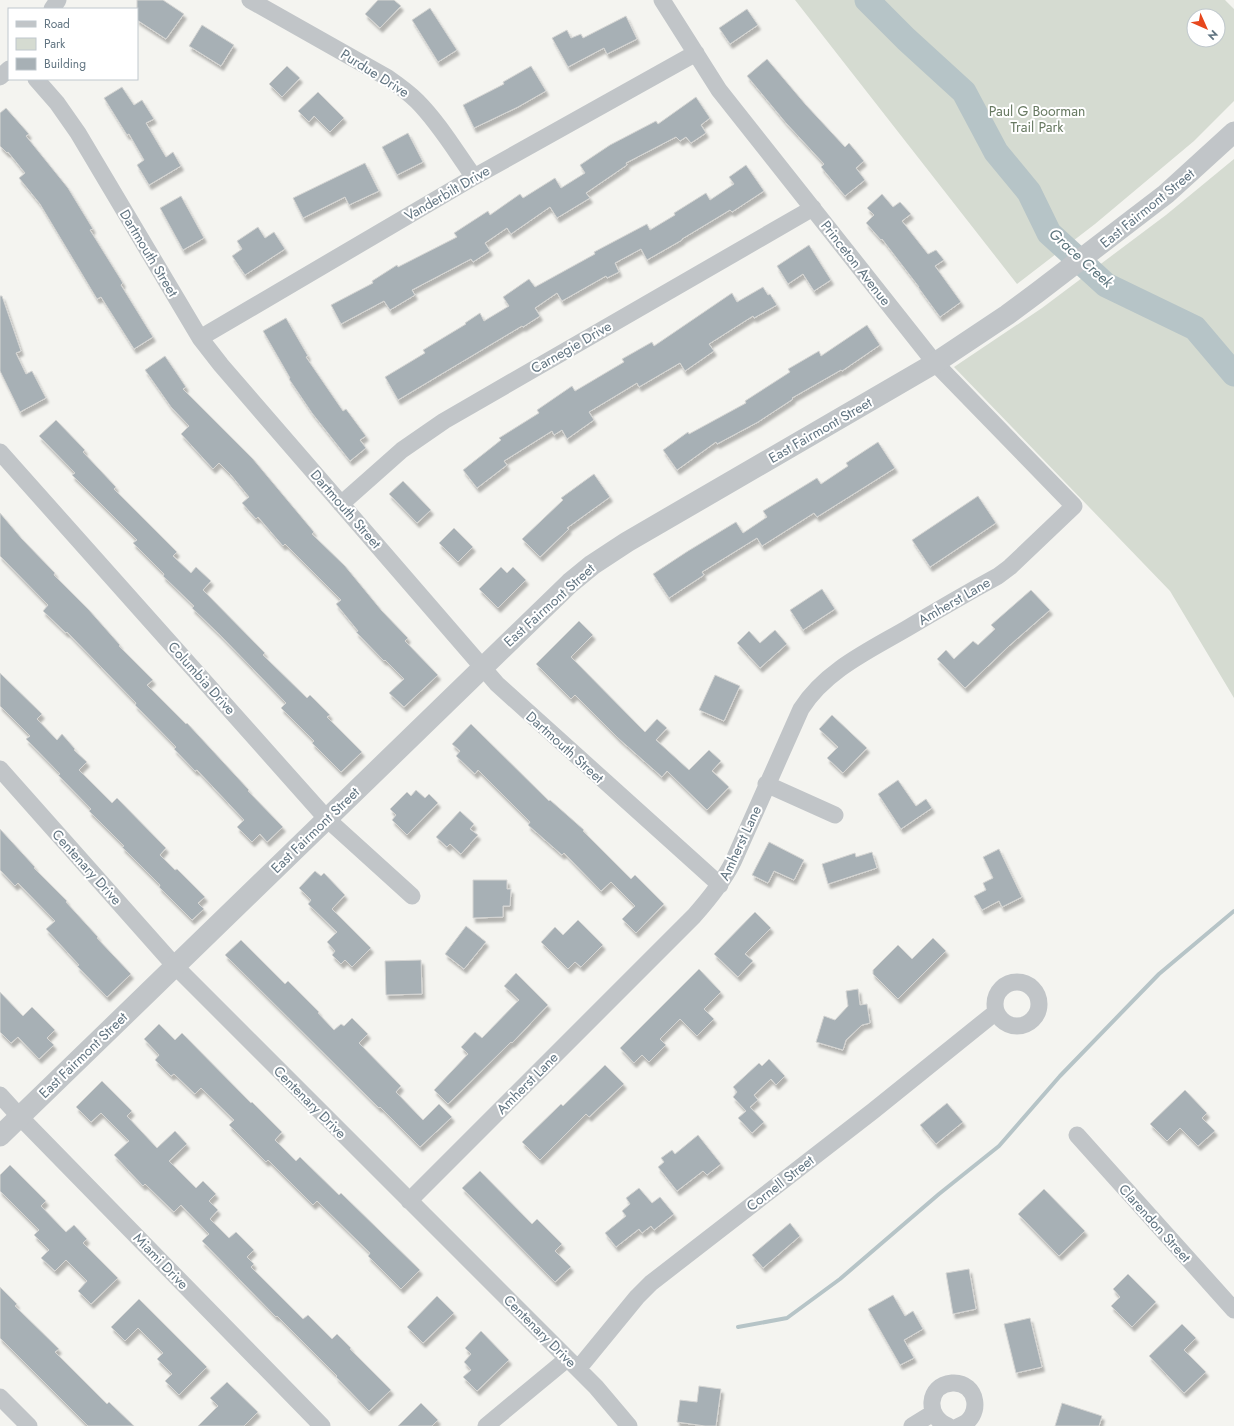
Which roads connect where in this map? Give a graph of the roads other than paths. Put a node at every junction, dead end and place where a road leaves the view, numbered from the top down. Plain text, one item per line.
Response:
1 (250, 0) edge
2 (662, 0) edge
3 (696, 53) junction
4 (8, 70) edge
5 (0, 77) edge
6 (37, 80) edge
7 (1234, 132) edge
8 (474, 177) junction
9 (813, 208) junction
10 (200, 338) junction
11 (935, 363) junction
12 (0, 452) edge
13 (341, 504) junction
14 (1074, 506) joint
15 (482, 668) junction
16 (0, 770) edge
17 (766, 784) junction
18 (835, 815) dead end
19 (327, 819) junction
20 (720, 885) junction
21 (412, 896) dead end
22 (175, 966) junction
23 (996, 1012) dead end
24 (0, 1095) edge
25 (20, 1117) junction
26 (1077, 1135) dead end
27 (0, 1136) edge
28 (409, 1201) junction
29 (1234, 1310) edge
30 (573, 1364) junction
31 (0, 1397) edge
32 (933, 1413) junction
33 (29, 1426) edge
34 (322, 1426) edge
35 (486, 1426) edge
36 (630, 1426) edge
37 (912, 1426) edge
38 (948, 1426) edge
39 (958, 1426) edge

1 - 8 street, Purdue Drive
2 - 3 street, Princeton Avenue
3 - 8 street, Vanderbilt Drive
3 - 9 street, Princeton Avenue
4 - 5 street
6 - 10 street, Dartmouth Street
7 - 11 street, East Fairmont Street
8 - 10 street, Vanderbilt Drive
9 - 11 street, Princeton Avenue
9 - 13 street, Carnegie Drive
10 - 13 street, Dartmouth Street
11 - 14 street, Princeton Avenue
11 - 15 street, East Fairmont Street
12 - 19 street, Columbia Drive
13 - 15 street, Dartmouth Street
14 - 17 street, Amherst Lane
15 - 19 street, East Fairmont Street
15 - 20 street, Dartmouth Street
16 - 22 street, Centenary Drive
17 - 18 street
17 - 20 street, Amherst Lane
19 - 21 street, Columbia Drive
19 - 22 street, East Fairmont Street
20 - 28 street, Amherst Lane
22 - 25 street, East Fairmont Street
22 - 28 street, Centenary Drive
23 - 30 street, Cornell Street
24 - 25 street, Miami Drive
25 - 27 street, East Fairmont Street
25 - 34 street, Miami Drive
26 - 29 street, Clarendon Street
28 - 30 street, Centenary Drive
30 - 35 street, Cornell Street
30 - 36 street, Centenary Drive
31 - 33 street
32 - 37 street
32 - 38 street
32 - 39 street

